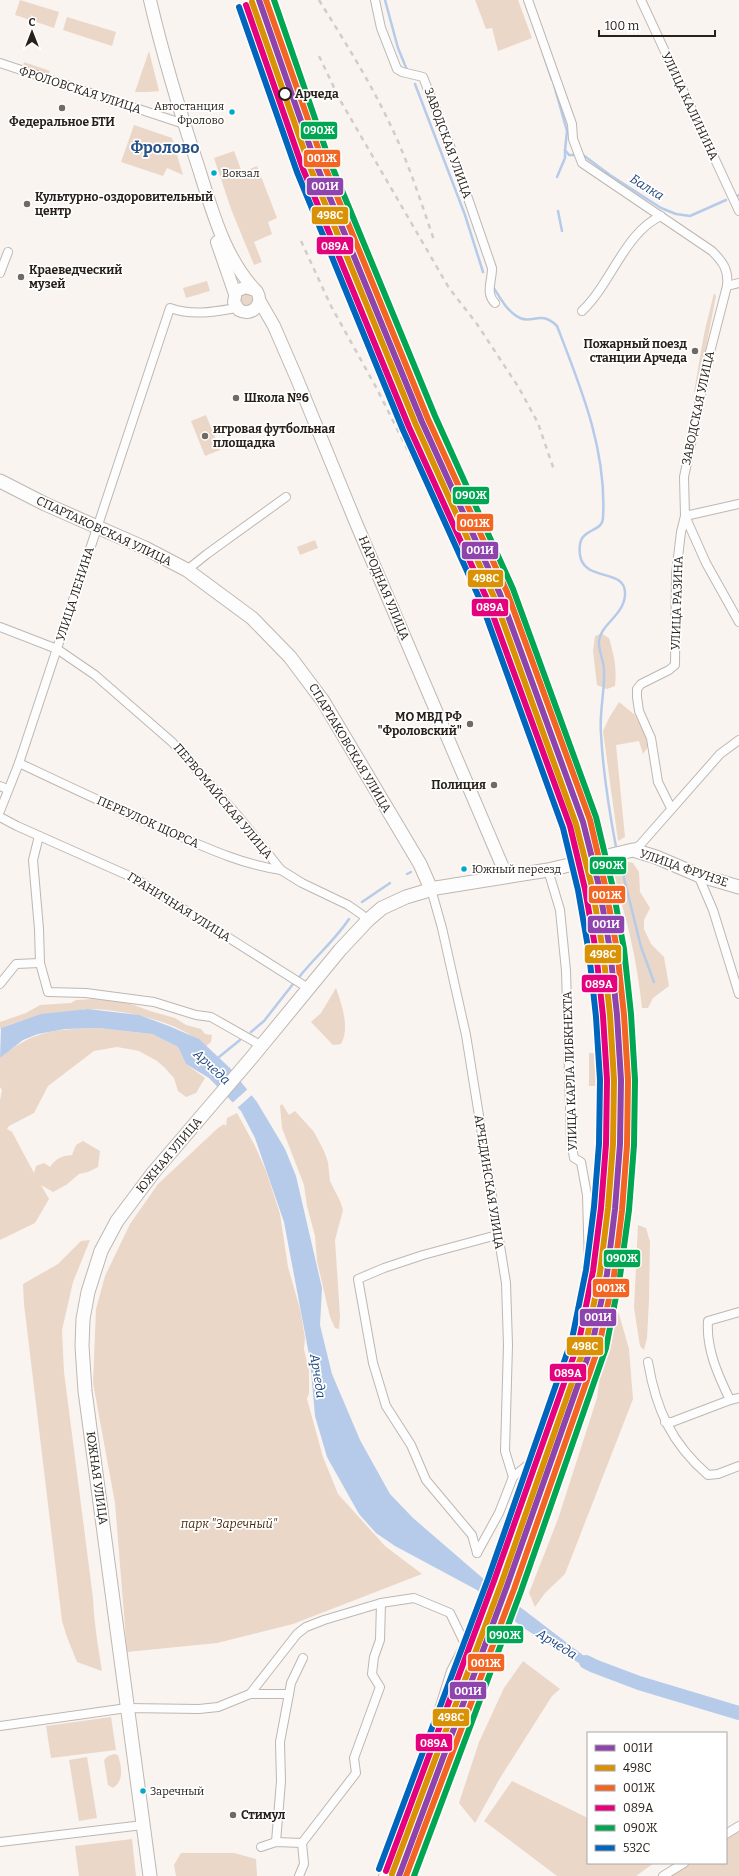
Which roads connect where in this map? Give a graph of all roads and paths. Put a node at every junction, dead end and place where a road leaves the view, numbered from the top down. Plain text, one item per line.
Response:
1 (150, 0) edge
2 (374, 0) edge
3 (528, 0) edge
4 (641, 0) edge
5 (0, 63) edge
6 (184, 124) junction
7 (738, 206) edge
8 (661, 216) junction
9 (8, 252) dead end
10 (0, 273) edge
11 (739, 283) edge
12 (727, 286) junction
13 (235, 294) junction
14 (257, 295) junction
15 (495, 304) dead end
16 (242, 310) junction
17 (582, 311) dead end
18 (274, 326) junction
19 (0, 482) edge
20 (286, 497) dead end
21 (739, 504) edge
22 (685, 516) junction
23 (97, 526) junction
24 (187, 570) junction
25 (739, 622) edge
26 (0, 627) edge
27 (57, 649) junction
28 (739, 740) edge
29 (19, 763) junction
30 (4, 788) edge
31 (671, 808) junction
32 (0, 811) edge
33 (0, 817) edge
34 (39, 836) junction
35 (628, 851) junction
36 (281, 870) junction
37 (548, 870) junction
38 (698, 875) junction
39 (507, 877) junction
40 (739, 887) edge
41 (431, 889) junction
42 (368, 920) junction
43 (40, 963) junction
44 (0, 984) edge
45 (308, 988) junction
46 (739, 994) edge
47 (262, 1046) junction
48 (497, 1235) junction
49 (739, 1312) edge
50 (648, 1362) dead end
51 (739, 1398) edge
52 (730, 1400) junction
53 (665, 1422) junction
54 (739, 1466) edge
55 (513, 1477) junction
56 (381, 1602) junction
57 (303, 1658) dead end
58 (250, 1694) junction
59 (289, 1694) junction
60 (127, 1708) junction
61 (0, 1726) edge
62 (143, 1825) junction
63 (739, 1826) edge
64 (727, 1833) edge
65 (0, 1842) edge
66 (276, 1842) junction
67 (302, 1843) junction
68 (262, 1847) dead end
69 (682, 1864) edge
70 (150, 1876) edge
71 (299, 1876) edge
72 (383, 1876) edge
73 (662, 1876) edge

1 - 6 street, НАРОДНАЯ УЛИЦА
2 - 15 street, ЗАВОДСКАЯ УЛИЦА
3 - 8 street, ЗАВОДСКАЯ УЛИЦА
4 - 7 street, УЛИЦА КАЛИНИНА
5 - 6 street, ФРОЛОВСКАЯ УЛИЦА
6 - 13 street, НАРОДНАЯ УЛИЦА
6 - 14 street, НАРОДНАЯ УЛИЦА
8 - 12 street, ЗАВОДСКАЯ УЛИЦА
8 - 17 street
9 - 10 street
11 - 12 street
12 - 22 street, ЗАВОДСКАЯ УЛИЦА
13 - 14 street
13 - 16 street
14 - 16 street
14 - 18 street, НАРОДНАЯ УЛИЦА
16 - 18 street
16 - 23 street, УЛИЦА ЛЕНИНА
18 - 39 street, НАРОДНАЯ УЛИЦА
19 - 23 main road, СПАРТАКОВСКАЯ УЛИЦА
20 - 24 street
21 - 22 street
22 - 25 street, ЗАВОДСКАЯ УЛИЦА
22 - 31 street, УЛИЦА РАЗИНА
23 - 24 main road, СПАРТАКОВСКАЯ УЛИЦА
23 - 27 street, УЛИЦА ЛЕНИНА
24 - 41 main road, СПАРТАКОВСКАЯ УЛИЦА
26 - 27 street, ПЕРВОМАЙСКАЯ УЛИЦА
27 - 29 street, УЛИЦА ЛЕНИНА
27 - 36 street, ПЕРВОМАЙСКАЯ УЛИЦА
28 - 31 street
29 - 30 street, УЛИЦА ЛЕНИНА
29 - 36 street, ПЕРЕУЛОК ЩОРСА
30 - 32 street, УЛИЦА ЛЕНИНА
31 - 35 street
33 - 34 street, ГРАНИЧНАЯ УЛИЦА
34 - 43 street
34 - 45 street, ГРАНИЧНАЯ УЛИЦА
35 - 37 main road, ЮЖНАЯ УЛИЦА
35 - 38 main road, УЛИЦА ФРУНЗЕ
36 - 42 street, ПЕРВОМАЙСКАЯ УЛИЦА
37 - 39 main road, ЮЖНАЯ УЛИЦА
37 - 55 street, УЛИЦА КАРЛА ЛИБКНЕХТА
38 - 40 main road, УЛИЦА ФРУНЗЕ
38 - 46 street
39 - 41 main road, ЮЖНАЯ УЛИЦА
41 - 42 main road, ЮЖНАЯ УЛИЦА
41 - 48 street, АРЧЕДИНСКАЯ УЛИЦА
42 - 45 main road, ЮЖНАЯ УЛИЦА
43 - 44 street
43 - 47 street
45 - 47 main road, ЮЖНАЯ УЛИЦА
47 - 60 main road, ЮЖНАЯ УЛИЦА
48 - 55 street, АРЧЕДИНСКАЯ УЛИЦА
48 - 55 street, УЛИЦА КАРЛА ЛИБКНЕХТА
49 - 52 street
50 - 53 street
51 - 52 street
52 - 53 street
53 - 54 street
56 - 58 street
56 - 67 street
56 - 72 street
57 - 59 street
58 - 59 street
58 - 60 street
59 - 66 street
60 - 61 street
60 - 62 main road, ЮЖНАЯ УЛИЦА
62 - 65 street
62 - 70 main road, ЮЖНАЯ УЛИЦА
63 - 64 street
66 - 67 street
66 - 68 street
67 - 71 street
69 - 73 street

